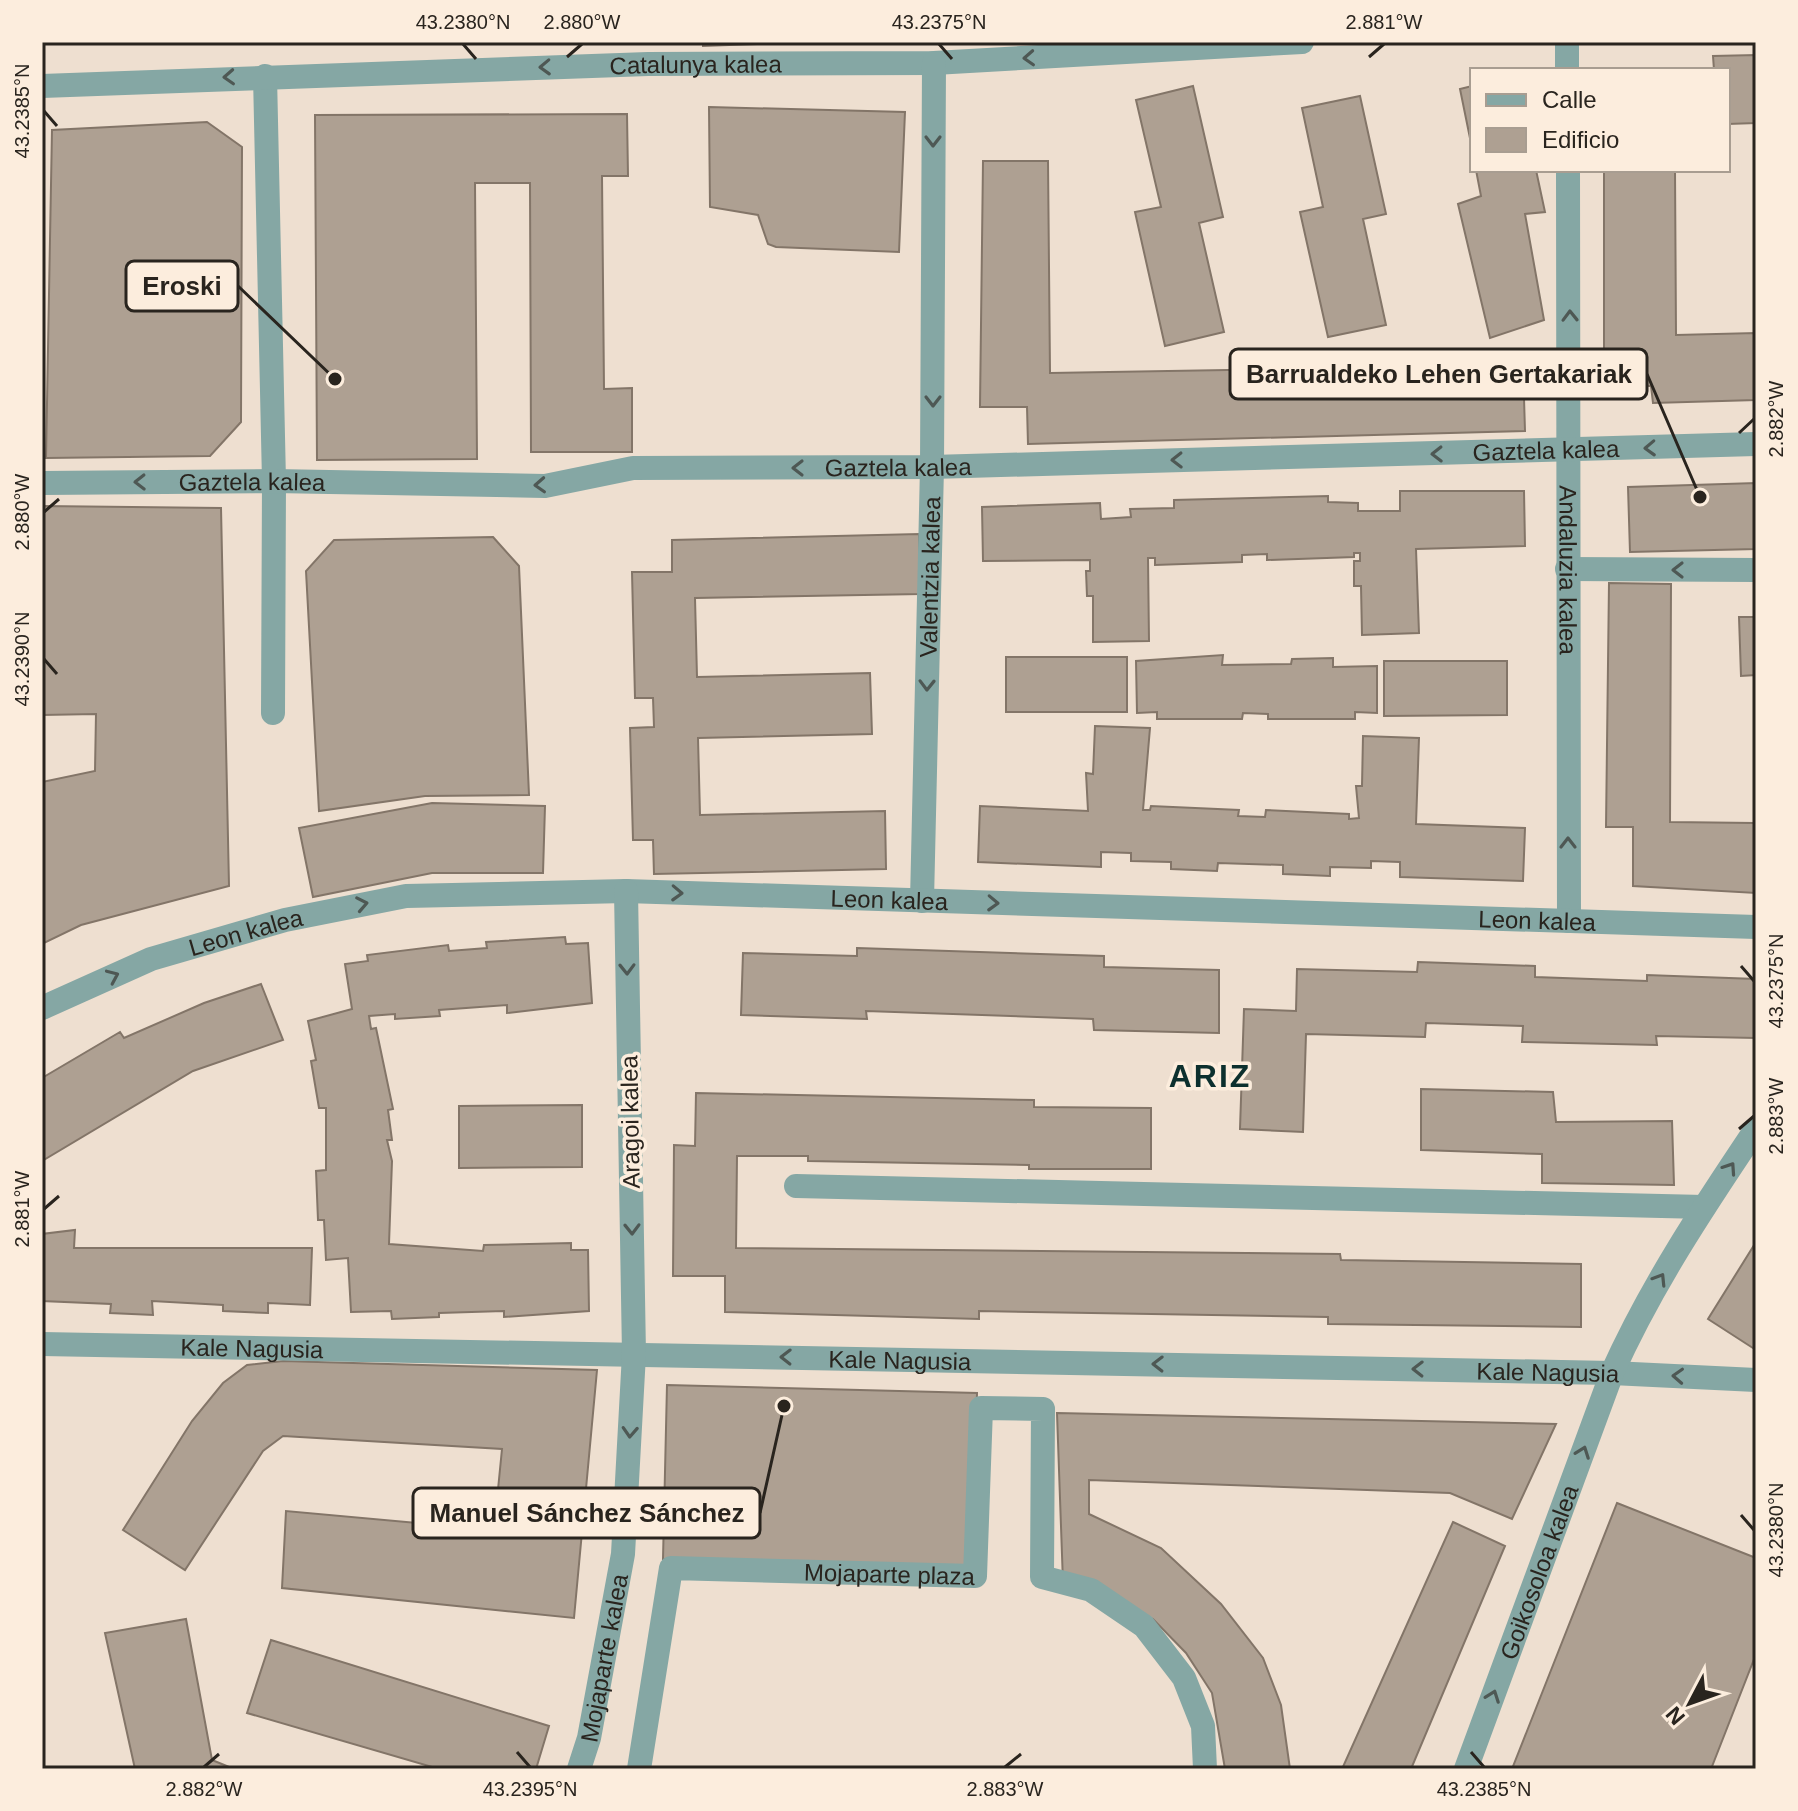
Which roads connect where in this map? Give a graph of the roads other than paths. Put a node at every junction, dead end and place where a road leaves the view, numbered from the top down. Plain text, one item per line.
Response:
1 (1302, 42) edge
2 (1567, 42) edge
3 (647, 53) edge
4 (934, 63) junction
5 (1567, 68) edge
6 (265, 76) junction
7 (42, 86) edge
8 (1568, 172) edge
9 (1756, 444) edge
10 (1571, 450) junction
11 (932, 467) junction
12 (274, 481) junction
13 (42, 483) edge
14 (1567, 569) junction
15 (1756, 570) edge
16 (273, 713) dead end
17 (626, 891) junction
18 (922, 901) junction
19 (1569, 921) junction
20 (1756, 927) edge
21 (42, 1008) edge
22 (1756, 1129) edge
23 (796, 1186) dead end
24 (1704, 1207) junction
25 (42, 1344) edge
26 (634, 1354) junction
27 (1612, 1373) junction
28 (1756, 1380) edge
29 (579, 1769) edge
30 (639, 1769) edge
31 (1205, 1769) edge
32 (1466, 1769) edge

1 -> 4 street, Catalunya kalea
2 - 5 street
3 - 4 street, Catalunya kalea
3 -> 6 street, Catalunya kalea
4 -> 11 street, Valentzia kalea
6 -> 7 street, Catalunya kalea
6 - 12 street
10 -> 8 street, Andaluzia kalea
9 -> 10 street, Gaztela kalea
10 -> 11 street, Gaztela kalea
10 - 14 street, Andaluzia kalea
11 -> 12 street, Gaztela kalea
11 -> 18 street, Valentzia kalea
12 -> 13 street, Gaztela kalea
12 - 16 street
15 -> 14 street
19 -> 14 street, Andaluzia kalea
17 -> 18 street, Leon kalea
21 -> 17 street, Leon kalea
17 -> 26 street, Aragoi kalea
18 -> 19 street, Leon kalea
19 - 20 street, Leon kalea
24 -> 22 street, Goikosoloa kalea
23 - 24 street
27 -> 24 street, Goikosoloa kalea
25 - 26 street, Kale Nagusia
27 -> 26 street, Kale Nagusia
26 -> 29 street, Mojaparte kalea
28 -> 27 street, Kale Nagusia
32 -> 27 street, Goikosoloa kalea
30 - 31 street, Mojaparte plaza

